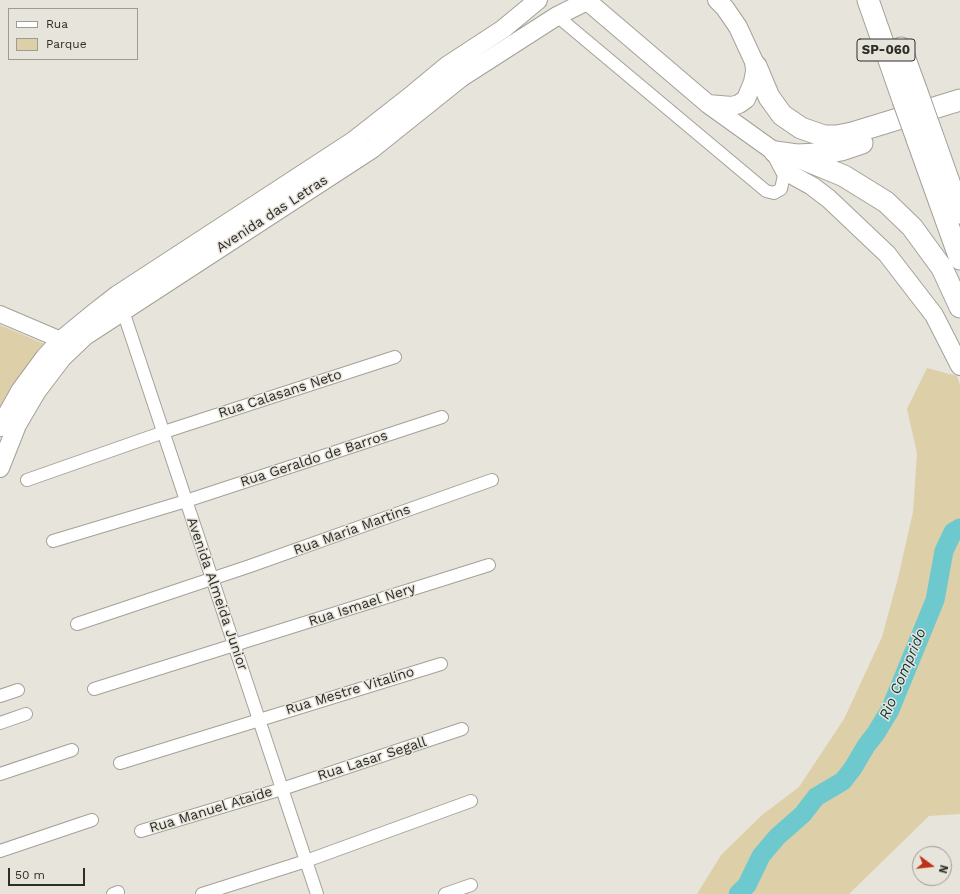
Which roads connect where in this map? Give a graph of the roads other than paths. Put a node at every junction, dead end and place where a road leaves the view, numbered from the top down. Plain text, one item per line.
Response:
1 (587, 0) edge
2 (717, 0) edge
3 (868, 0) edge
4 (883, 0) edge
5 (535, 1) edge
6 (557, 16) junction
7 (756, 66) junction
8 (910, 96) junction
9 (960, 100) edge
10 (708, 104) junction
11 (960, 109) edge
12 (925, 137) junction
13 (784, 159) junction
14 (960, 213) edge
15 (960, 259) edge
16 (120, 303) junction
17 (960, 307) edge
18 (0, 314) edge
19 (66, 344) junction
20 (395, 357) dead end
21 (960, 366) edge
22 (442, 417) dead end
23 (0, 428) edge
24 (164, 432) junction
25 (0, 468) edge
26 (27, 480) dead end
27 (492, 480) dead end
28 (186, 501) junction
29 (53, 541) dead end
30 (490, 565) dead end
31 (211, 578) junction
32 (77, 624) dead end
33 (235, 646) junction
34 (441, 664) dead end
35 (94, 689) dead end
36 (18, 690) dead end
37 (0, 696) edge
38 (26, 714) dead end
39 (260, 719) junction
40 (0, 722) edge
41 (462, 729) dead end
42 (72, 750) dead end
43 (120, 763) dead end
44 (0, 774) edge
45 (282, 789) junction
46 (471, 801) dead end
47 (92, 820) dead end
48 (141, 831) dead end
49 (0, 850) edge
50 (306, 861) junction
51 (471, 885) dead end
52 (202, 894) edge
53 (317, 894) edge
54 (445, 894) edge

1 - 6 main road, Avenida das Letras
1 - 10 main road
2 - 7 main road
3 - 8 highway, SP-060
4 - 8 highway, SP-060
5 - 16 main road, Avenida das Letras
6 - 13 street
6 - 16 main road, Avenida das Letras
7 - 9 highway
7 - 10 main road
8 - 12 highway, SP-060, bridge
10 - 13 main road
11 - 13 highway
12 - 14 highway, SP-060
12 - 15 highway, SP-060
13 - 17 highway
13 - 21 main road
16 - 19 main road, Avenida das Letras
16 - 24 street, Avenida Almeida Junior
18 - 19 main road
19 - 23 main road, Avenida das Letras
19 - 25 main road, Avenida das Letras
20 - 24 street, Rua Calasans Neto
22 - 28 street, Rua Geraldo de Barros
24 - 26 street, Rua Calasans Neto
24 - 28 street, Avenida Almeida Junior
27 - 31 street, Rua Maria Martins
28 - 29 street, Rua Geraldo de Barros
28 - 31 street, Avenida Almeida Junior
30 - 33 street, Rua Ismael Nery
31 - 32 street, Rua Maria Martins
31 - 33 street, Avenida Almeida Junior
33 - 35 street, Rua Ismael Nery
33 - 39 street, Avenida Almeida Junior
34 - 39 street, Rua Mestre Vitalino
36 - 37 street
38 - 40 street
39 - 43 street, Rua Mestre Vitalino
39 - 45 street, Avenida Almeida Junior
41 - 45 street, Rua Lasar Segall
42 - 44 street
45 - 48 street, Rua Manuel Ataide
45 - 50 street, Avenida Almeida Junior
46 - 50 street
47 - 49 street
50 - 52 street
50 - 53 street, Avenida Almeida Junior
51 - 54 street

